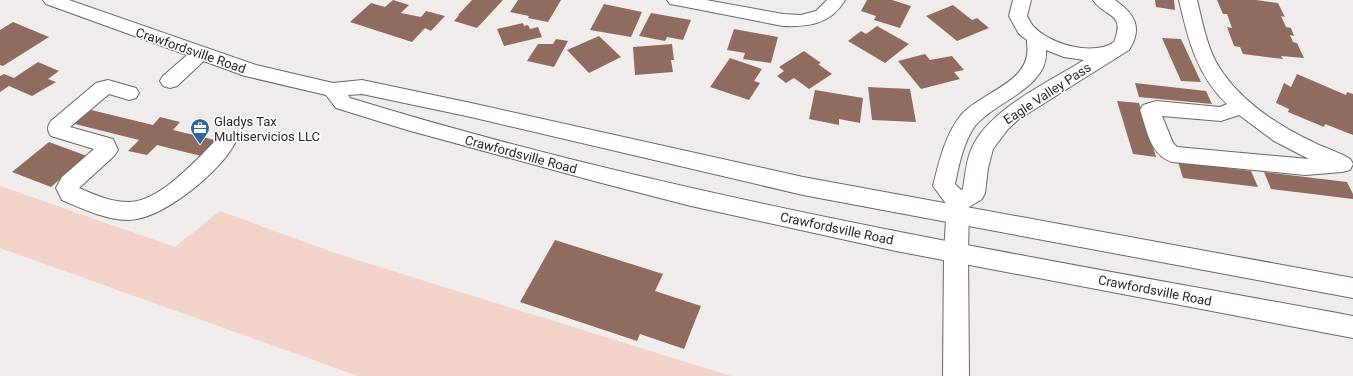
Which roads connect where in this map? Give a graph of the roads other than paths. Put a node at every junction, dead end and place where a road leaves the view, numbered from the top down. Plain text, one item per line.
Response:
1 (52, 0) edge
2 (676, 0) edge
3 (836, 0) edge
4 (1022, 0) edge
5 (1102, 0) edge
6 (1188, 0) edge
7 (1036, 38) junction
8 (1115, 50) junction
9 (201, 53) junction
10 (170, 81) dead end
11 (333, 90) junction
12 (129, 93) dead end
13 (1243, 106) junction
14 (225, 143) dead end
15 (1347, 166) edge
16 (958, 209) junction
17 (956, 252) junction
18 (1353, 288) edge
19 (1353, 327) edge
20 (956, 376) edge

1 - 9 main road, Crawfordsville Road
2 - 3 main road
4 - 7 main road, Eagle Valley Pass
5 - 8 main road, Eagle Valley Pass
6 - 13 main road
7 - 8 main road, Eagle Valley Pass
7 - 16 main road, Eagle Valley Pass
8 - 16 main road, Eagle Valley Pass
9 - 10 main road
9 - 11 main road, Crawfordsville Road
11 - 16 main road, Crawfordsville Road
11 - 17 main road, Crawfordsville Road
12 - 14 main road
13 - 15 main road
13 - 15 main road
16 - 17 main road
16 - 18 main road, Crawfordsville Road
17 - 19 main road, Crawfordsville Road
17 - 20 main road

